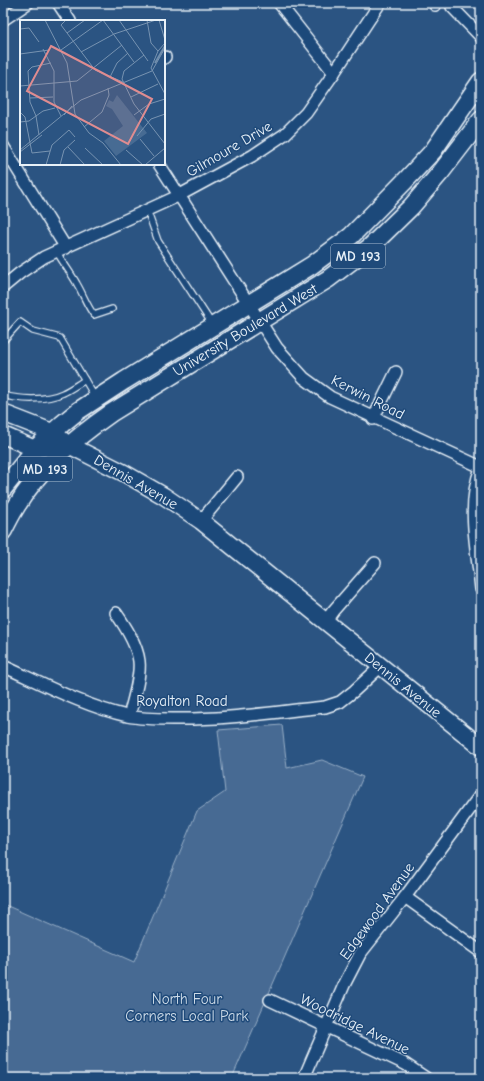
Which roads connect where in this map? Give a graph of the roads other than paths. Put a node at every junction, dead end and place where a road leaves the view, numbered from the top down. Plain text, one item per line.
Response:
1 (28, 3) edge
2 (58, 3) edge
3 (279, 3) edge
4 (380, 3) edge
5 (452, 7) dead end
6 (3, 20) edge
7 (69, 20) edge
8 (481, 37) edge
9 (334, 73) junction
10 (479, 88) edge
11 (481, 120) edge
12 (3, 146) edge
13 (160, 165) edge
14 (178, 196) junction
15 (147, 210) junction
16 (61, 250) junction
17 (3, 287) edge
18 (249, 304) junction
19 (112, 309) dead end
20 (260, 321) junction
21 (213, 326) junction
22 (3, 341) edge
23 (396, 372) dead end
24 (85, 380) junction
25 (3, 395) edge
26 (96, 399) junction
27 (3, 413) edge
28 (374, 419) junction
29 (52, 432) junction
30 (3, 435) edge
31 (69, 445) junction
32 (35, 449) junction
33 (481, 468) edge
34 (237, 477) dead end
35 (5, 482) edge
36 (202, 521) junction
37 (3, 531) edge
38 (375, 563) dead end
39 (481, 589) edge
40 (116, 613) dead end
41 (325, 622) junction
42 (3, 666) edge
43 (380, 667) junction
44 (129, 716) junction
45 (481, 747) edge
46 (481, 794) edge
47 (405, 897) junction
48 (481, 952) edge
49 (270, 1000) dead end
50 (326, 1027) junction
51 (304, 1078) edge
52 (426, 1078) edge

1 - 6 street
2 - 7 street
3 - 9 street
4 - 9 street, Gilmoure Drive
5 - 8 street
9 - 14 street, Gilmoure Drive
10 - 18 main road, University Boulevard West / MD 193
11 - 20 main road, University Boulevard West / MD 193
12 - 16 street
13 - 14 street, Kerwin Road
14 - 15 street, Gilmoure Drive
14 - 18 street, Kerwin Road
15 - 16 street, Gilmoure Drive
15 - 21 lane
16 - 17 street, Gilmoure Drive
16 - 19 lane
18 - 20 street, Kerwin Road
18 - 21 main road, University Boulevard West / MD 193
20 - 28 street, Kerwin Road
20 - 31 main road, University Boulevard West / MD 193
21 - 26 main road, University Boulevard West / MD 193
22 - 24 lane
23 - 28 street
24 - 25 lane
24 - 26 lane
26 - 29 main road, University Boulevard West / MD 193
27 - 29 street, Dennis Avenue
28 - 33 street, Kerwin Road
29 - 31 street, Dennis Avenue
29 - 32 main road, University Boulevard West / MD 193
30 - 32 street
31 - 32 street
31 - 36 street, Dennis Avenue
31 - 37 main road, University Boulevard West / MD 193
32 - 35 main road, University Boulevard West / MD 193
33 - 39 street
34 - 36 street
36 - 41 street, Dennis Avenue
38 - 41 street
40 - 44 street
41 - 43 street, Dennis Avenue
42 - 44 street, Royalton Road
43 - 44 street, Royalton Road
43 - 45 street, Dennis Avenue
46 - 47 street, Edgewood Avenue
47 - 48 street
47 - 50 street, Edgewood Avenue
49 - 50 street, Woodridge Avenue
50 - 51 street, Edgewood Avenue
50 - 52 street, Woodridge Avenue

